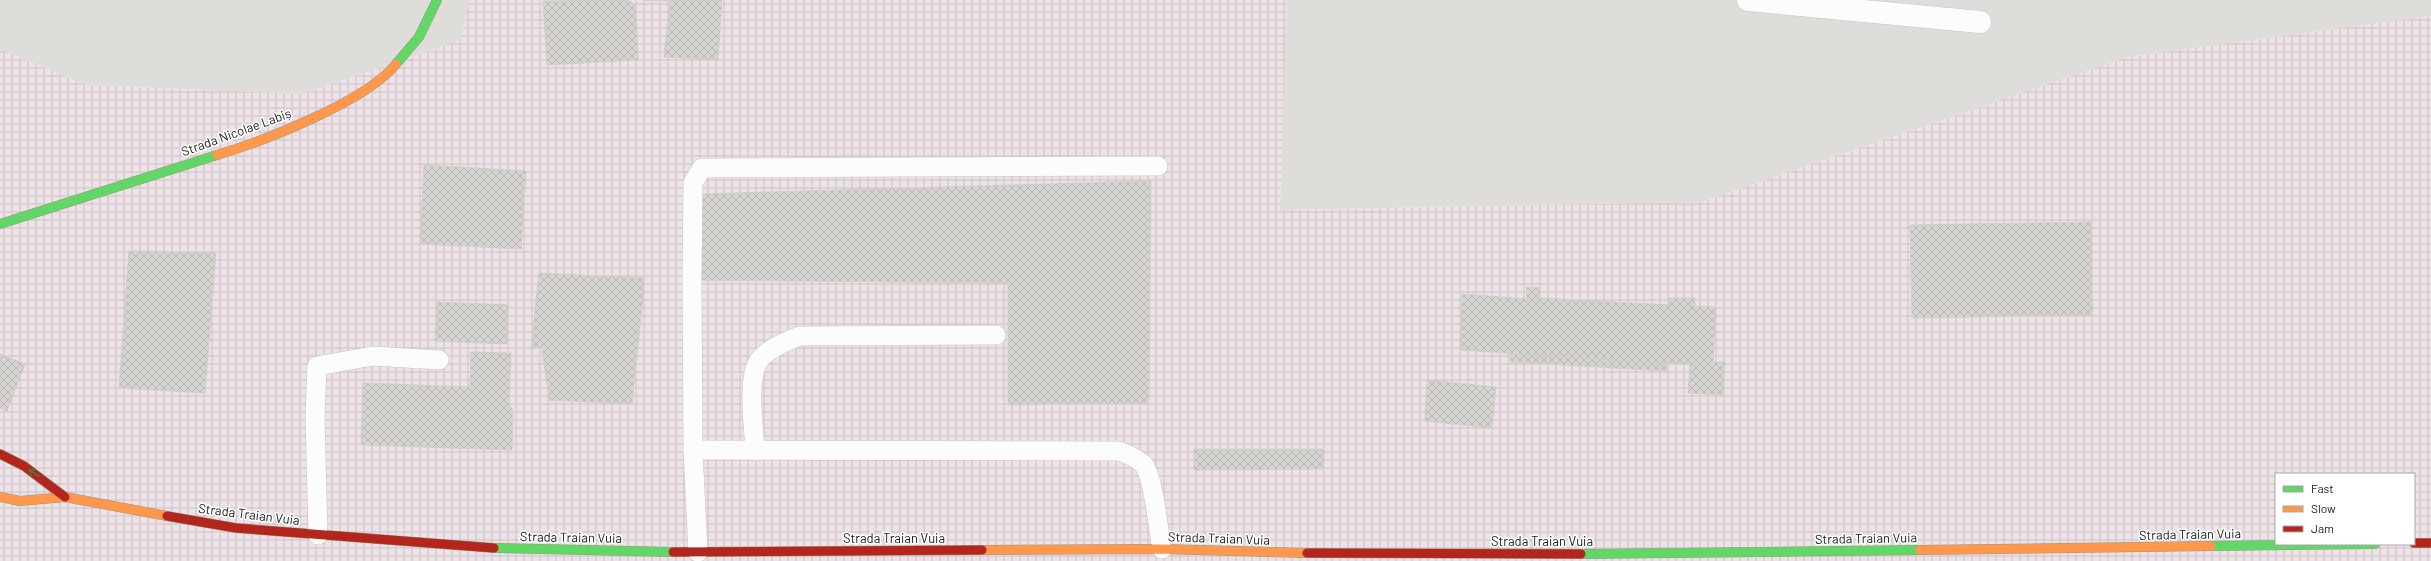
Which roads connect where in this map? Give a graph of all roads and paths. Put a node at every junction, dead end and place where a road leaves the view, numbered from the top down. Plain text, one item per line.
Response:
1 (437, 0) edge
2 (1748, 0) edge
3 (1980, 22) dead end
4 (1158, 166) dead end
5 (0, 224) edge
6 (996, 335) dead end
7 (440, 360) dead end
8 (693, 450) junction
9 (755, 450) junction
10 (0, 454) edge
11 (0, 497) edge
12 (65, 497) junction
13 (318, 535) junction
14 (2415, 543) edge
15 (2431, 543) edge
16 (2342, 545) edge
17 (1162, 549) junction
18 (698, 552) junction
19 (2008, 555) edge
20 (1271, 557) edge
21 (1563, 558) edge

1 - 5 main road, Strada Nicolae Labiș
2 - 3 street
4 - 8 lane
6 - 9 lane
7 - 13 lane
8 - 9 lane
8 - 18 lane
9 - 17 lane
12 -> 10 main road, Strada Traian Vuia
11 - 12 main road, Strada Traian Vuia
12 - 13 main road, Strada Traian Vuia
13 - 18 main road, Strada Traian Vuia
14 - 15 main road
16 - 19 main road, Strada Traian Vuia
17 - 18 main road, Strada Traian Vuia
17 - 20 main road, Strada Traian Vuia
19 - 21 main road, Strada Traian Vuia
20 - 21 main road, Strada Traian Vuia

